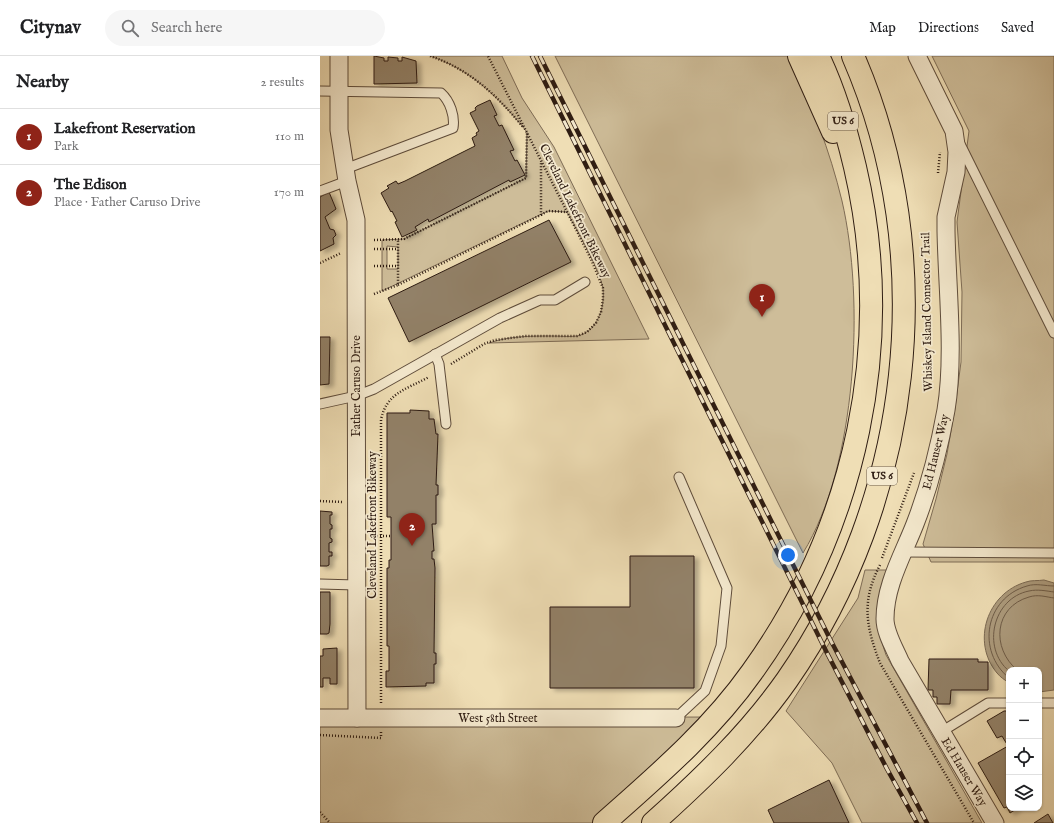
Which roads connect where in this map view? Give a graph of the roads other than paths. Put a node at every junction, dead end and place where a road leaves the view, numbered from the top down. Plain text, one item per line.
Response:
1 (340, 56) edge
2 (799, 56) edge
3 (818, 56) edge
4 (853, 56) edge
5 (917, 56) edge
6 (339, 90) junction
7 (320, 91) edge
8 (954, 131) junction
9 (346, 175) junction
10 (860, 189) junction
11 (320, 191) edge
12 (585, 282) dead end
13 (1054, 333) edge
14 (436, 354) junction
15 (356, 396) junction
16 (320, 404) edge
17 (446, 424) dead end
18 (679, 477) dead end
19 (904, 552) junction
20 (1054, 553) edge
21 (320, 584) edge
22 (356, 585) junction
23 (1006, 703) edge
24 (1042, 703) edge
25 (1054, 703) edge
26 (320, 718) edge
27 (357, 718) junction
28 (676, 718) joint
29 (941, 732) junction
30 (604, 823) edge
31 (653, 823) edge
32 (995, 823) edge

1 - 6 street, Father Caruso Drive
2 - 10 highway
3 - 10 highway, US 6
4 - 31 highway, US 6
5 - 8 street, Ed Hauser Way
6 - 7 lane
6 - 9 street, Father Caruso Drive
6 - 9 lane
8 - 13 lane
8 - 19 street, Ed Hauser Way
9 - 11 lane
9 - 15 street, Father Caruso Drive
10 - 30 highway, US 6
12 - 14 lane
14 - 15 lane
14 - 17 lane
15 - 16 lane
15 - 22 street, Father Caruso Drive
18 - 28 lane
19 - 20 lane
19 - 29 street, Ed Hauser Way
21 - 22 lane
22 - 27 street, Father Caruso Drive
23 - 29 lane
24 - 25 lane
26 - 27 street, West 58th Street
27 - 28 street, West 58th Street
29 - 32 street, Ed Hauser Way

